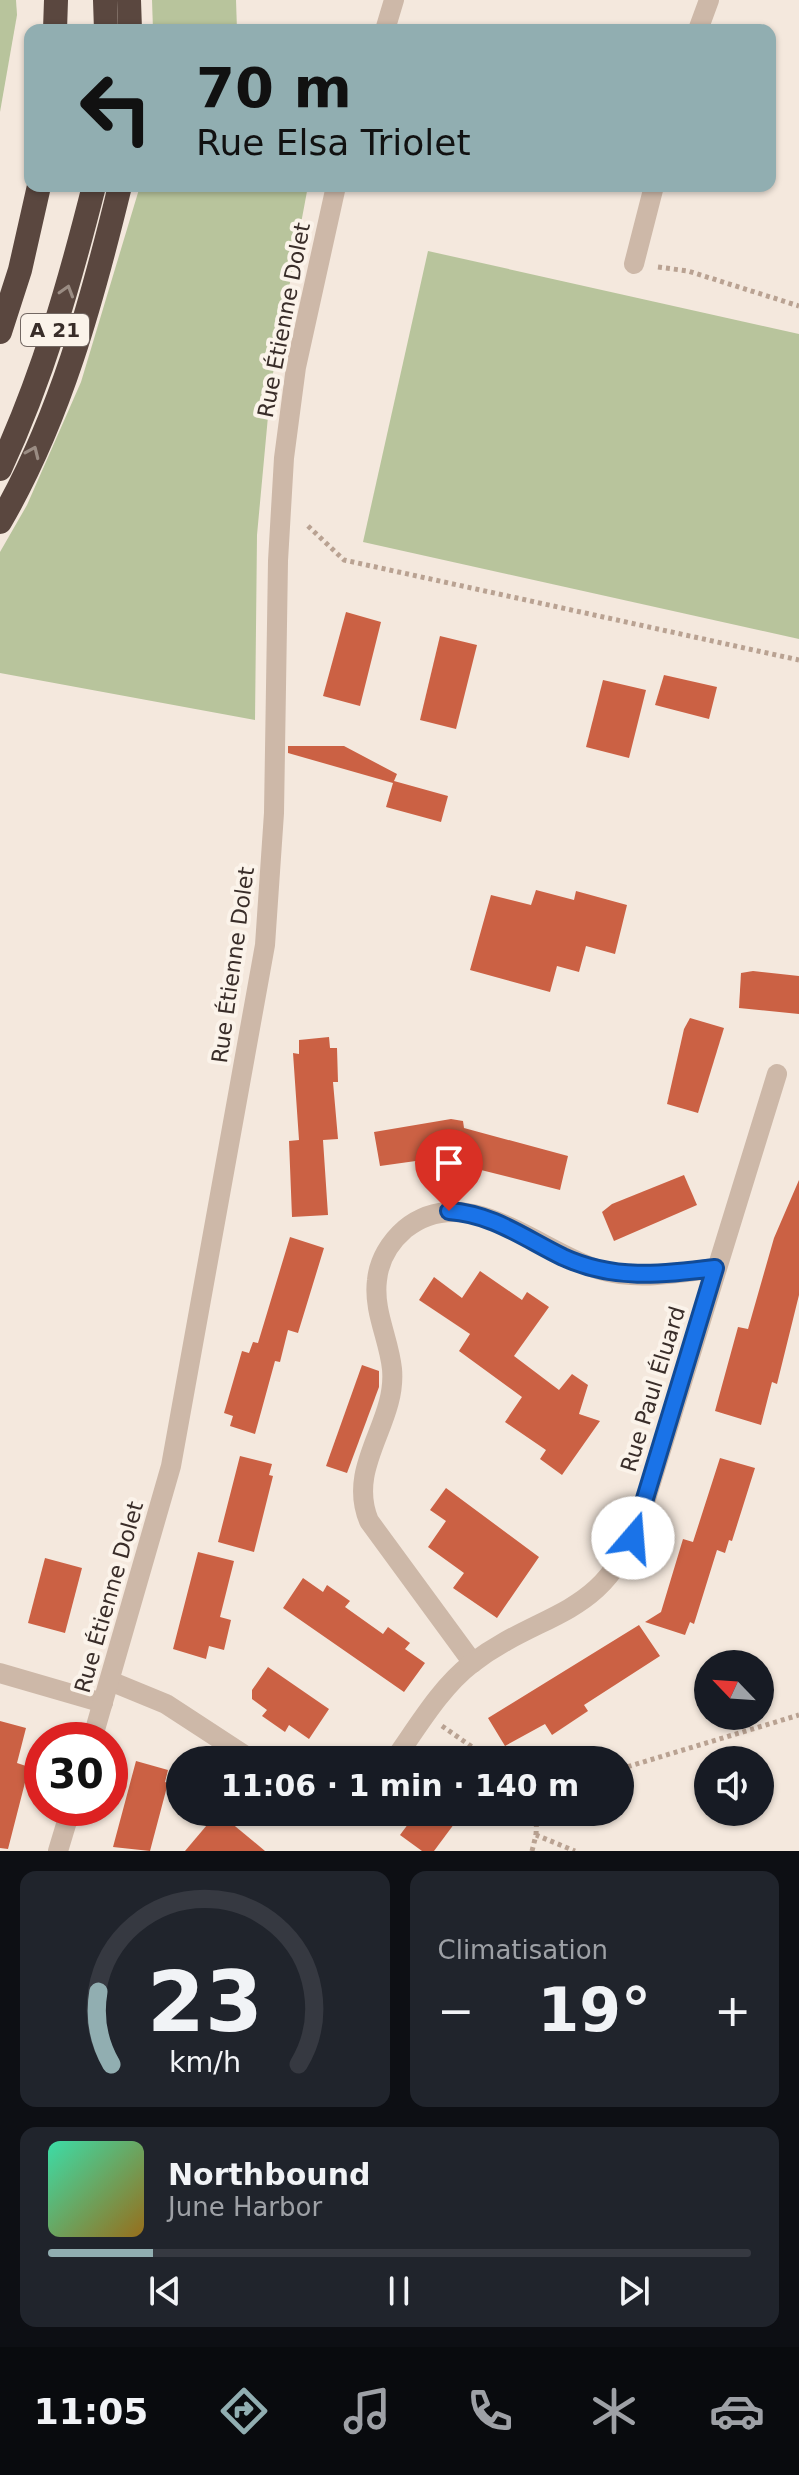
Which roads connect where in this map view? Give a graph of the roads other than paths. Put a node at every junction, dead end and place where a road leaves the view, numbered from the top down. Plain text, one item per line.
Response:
1 (56, 0) edge
2 (105, 0) edge
3 (129, 0) edge
4 (394, 0) edge
5 (709, 0) edge
6 (55, 24) edge
7 (106, 24) edge
8 (130, 24) edge
9 (387, 24) edge
10 (700, 24) edge
11 (38, 192) edge
12 (93, 192) edge
13 (119, 192) edge
14 (335, 192) edge
15 (652, 192) edge
16 (634, 264) road end
17 (0, 332) edge
18 (0, 469) edge
19 (0, 522) edge
20 (777, 1074) dead end
21 (715, 1268) junction
22 (473, 1663) junction
23 (0, 1673) edge
24 (110, 1681) junction
25 (103, 1703) junction
26 (97, 1722) edge
27 (230, 1746) edge
28 (404, 1746) edge
29 (66, 1826) edge
30 (58, 1851) edge

1 - 6 highway
2 - 7 highway
3 - 8 highway
4 - 9 street
5 - 10 street
11 - 17 highway, A 21
18 -> 12 highway, A 21
19 -> 13 highway
14 - 24 street, Rue Étienne Dolet
15 - 16 street
20 - 21 street, Rue Paul Éluard
21 - 22 street, Rue Paul Éluard
21 - 22 street
22 - 28 street, Rue Paul Éluard
23 - 25 street
24 - 25 street, Rue Étienne Dolet
24 - 27 street
25 - 26 street, Rue Étienne Dolet
29 - 30 street

